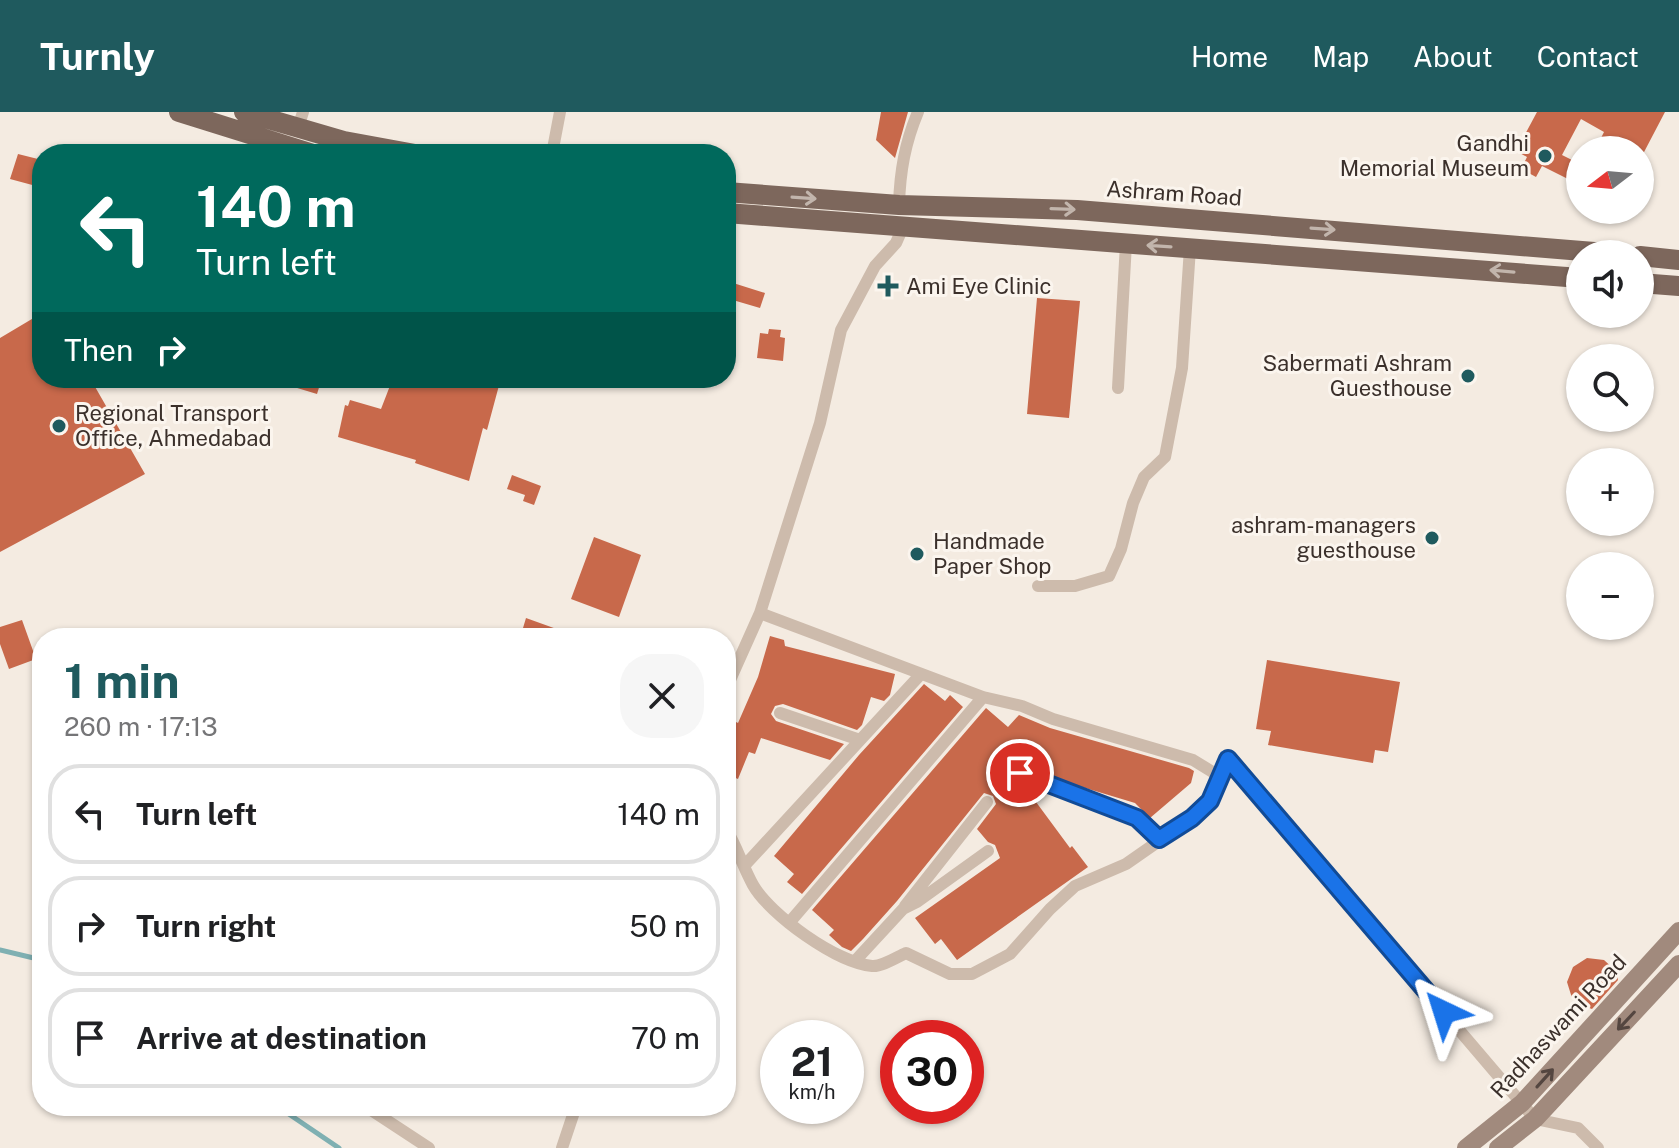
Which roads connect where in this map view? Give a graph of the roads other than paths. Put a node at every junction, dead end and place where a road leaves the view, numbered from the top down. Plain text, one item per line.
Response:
1 (179, 112) edge
2 (244, 112) edge
3 (560, 112) edge
4 (918, 112) edge
5 (300, 120) edge
6 (281, 144) edge
7 (360, 144) edge
8 (554, 144) edge
9 (736, 193) edge
10 (899, 205) junction
11 (736, 214) edge
12 (903, 227) junction
13 (1126, 243) junction
14 (1190, 248) junction
15 (1566, 250) edge
16 (1654, 257) edge
17 (1679, 260) edge
18 (1566, 277) edge
19 (1654, 284) edge
20 (1679, 286) edge
21 (1118, 388) dead end
22 (1038, 586) dead end
23 (760, 613) junction
24 (736, 667) edge
25 (921, 674) junction
26 (983, 697) junction
27 (780, 713) dead end
28 (860, 740) junction
29 (1020, 773) dead end
30 (1219, 776) junction
31 (987, 802) dead end
32 (1159, 839) junction
33 (736, 848) edge
34 (988, 851) dead end
35 (745, 865) junction
36 (903, 909) junction
37 (789, 923) junction
38 (1679, 931) edge
39 (855, 961) junction
40 (1679, 964) edge
41 (1522, 1103) junction
42 (380, 1116) edge
43 (573, 1116) edge
44 (1535, 1119) junction
45 (429, 1148) edge
46 (562, 1148) edge
47 (1466, 1148) edge
48 (1498, 1148) edge
49 (1598, 1148) edge

1 - 6 main road
2 - 5 main road
3 - 8 street
4 - 10 street
5 - 7 main road
9 -> 10 main road, Ashram Road
10 -> 15 main road, Ashram Road
11 - 12 main road
12 - 13 main road
12 - 23 street
14 -> 13 main road
13 - 21 street
18 -> 14 main road
14 - 22 street
16 - 17 main road
19 - 20 main road
23 - 24 street
23 - 25 street
25 - 26 street
25 - 28 street
26 - 30 street
26 - 37 street
27 - 28 street
28 - 35 street
29 - 32 street
30 - 32 street
30 - 41 street
31 - 36 street
32 - 39 street
33 - 35 street
34 - 36 street
35 - 37 street
36 - 39 street
37 - 39 street
41 -> 38 street, Radhaswami Road
40 -> 44 street, Radhaswami Road
41 - 44 street
41 - 47 street, Radhaswami Road
42 - 45 street
43 - 46 street
44 - 48 street, Radhaswami Road
44 - 49 street

